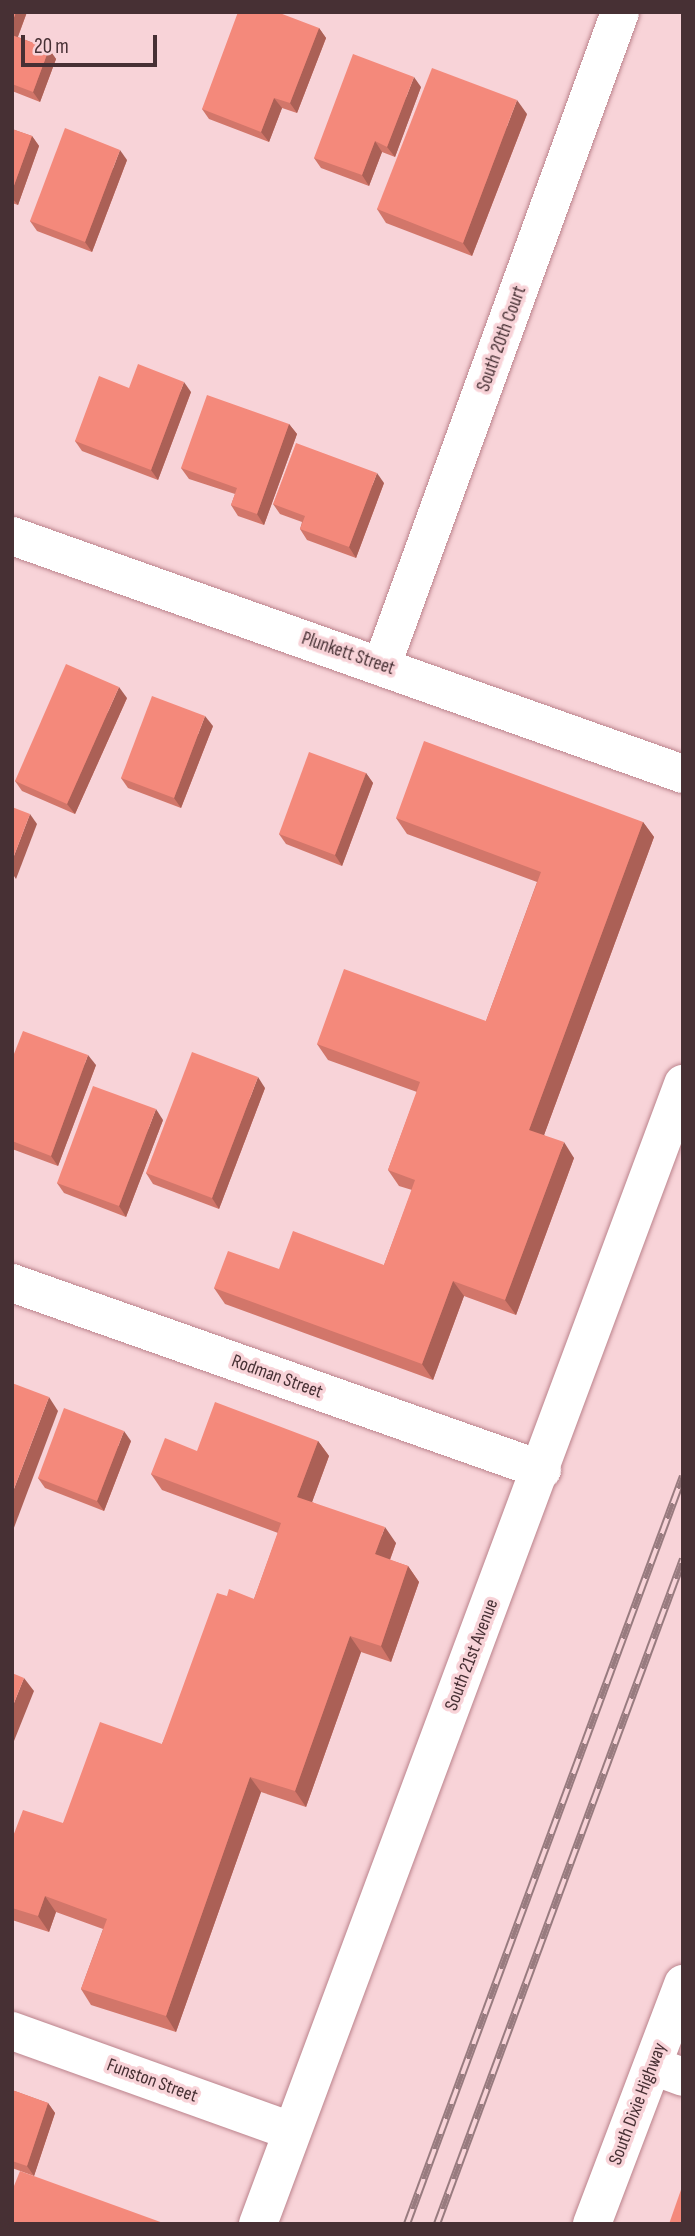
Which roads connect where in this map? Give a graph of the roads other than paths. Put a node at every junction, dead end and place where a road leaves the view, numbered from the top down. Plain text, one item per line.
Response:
1 (620, 12) edge
2 (12, 536) edge
3 (382, 666) junction
4 (683, 774) edge
5 (683, 1084) edge
6 (12, 1283) edge
7 (542, 1471) junction
8 (683, 1984) edge
9 (12, 2031) edge
10 (668, 2071) edge
11 (292, 2130) junction
12 (258, 2224) edge
13 (592, 2224) edge

1 - 3 street, South 20th Court
2 - 3 street, Plunkett Street
3 - 4 street, Plunkett Street
5 - 7 street, South 21st Avenue
6 - 7 street, Rodman Street
7 - 11 street, South 21st Avenue
8 - 10 street, South Dixie Highway
9 - 11 street, Funston Street
10 - 13 street, South Dixie Highway
11 - 12 street, South 21st Avenue

